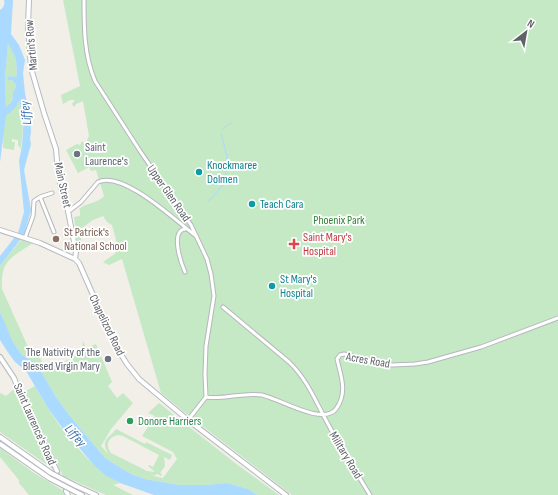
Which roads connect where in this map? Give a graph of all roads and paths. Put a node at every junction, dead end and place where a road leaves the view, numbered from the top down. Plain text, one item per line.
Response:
1 (29, 0) edge
2 (84, 0) edge
3 (44, 113) joint
4 (52, 193) dead end
5 (40, 197) junction
6 (68, 212) junction
7 (187, 229) junction
8 (0, 230) edge
9 (54, 232) dead end
10 (197, 237) junction
11 (24, 238) junction
12 (75, 259) junction
13 (185, 272) dead end
14 (223, 307) dead end
15 (558, 318) edge
16 (0, 357) edge
17 (206, 398) junction
18 (323, 415) junction
19 (188, 420) junction
20 (0, 437) edge
21 (0, 444) edge
22 (57, 471) tunnel mouth
23 (82, 495) edge
24 (96, 495) edge
25 (286, 495) edge
26 (370, 495) edge

1 - 3 main road, Martin's Row
2 - 10 street, Upper Glen Road
3 - 6 main road, Main Street
4 - 5 street
5 - 9 street
5 - 11 street
6 - 7 street
6 - 12 main road, Main Street
7 - 10 street
7 - 13 street
8 - 11 main road
10 - 17 street, Upper Glen Road
11 - 12 main road
12 - 19 main road, Chapelizod Road
14 - 18 street, Military Road
15 - 18 street, Acres Road
16 - 22 main road, Saint Laurence's Road
17 - 18 street
17 - 19 street
18 - 26 street, Military Road
19 - 25 main road, Chapelizod Road
20 - 24 main road, bridge
21 - 23 main road, bridge

